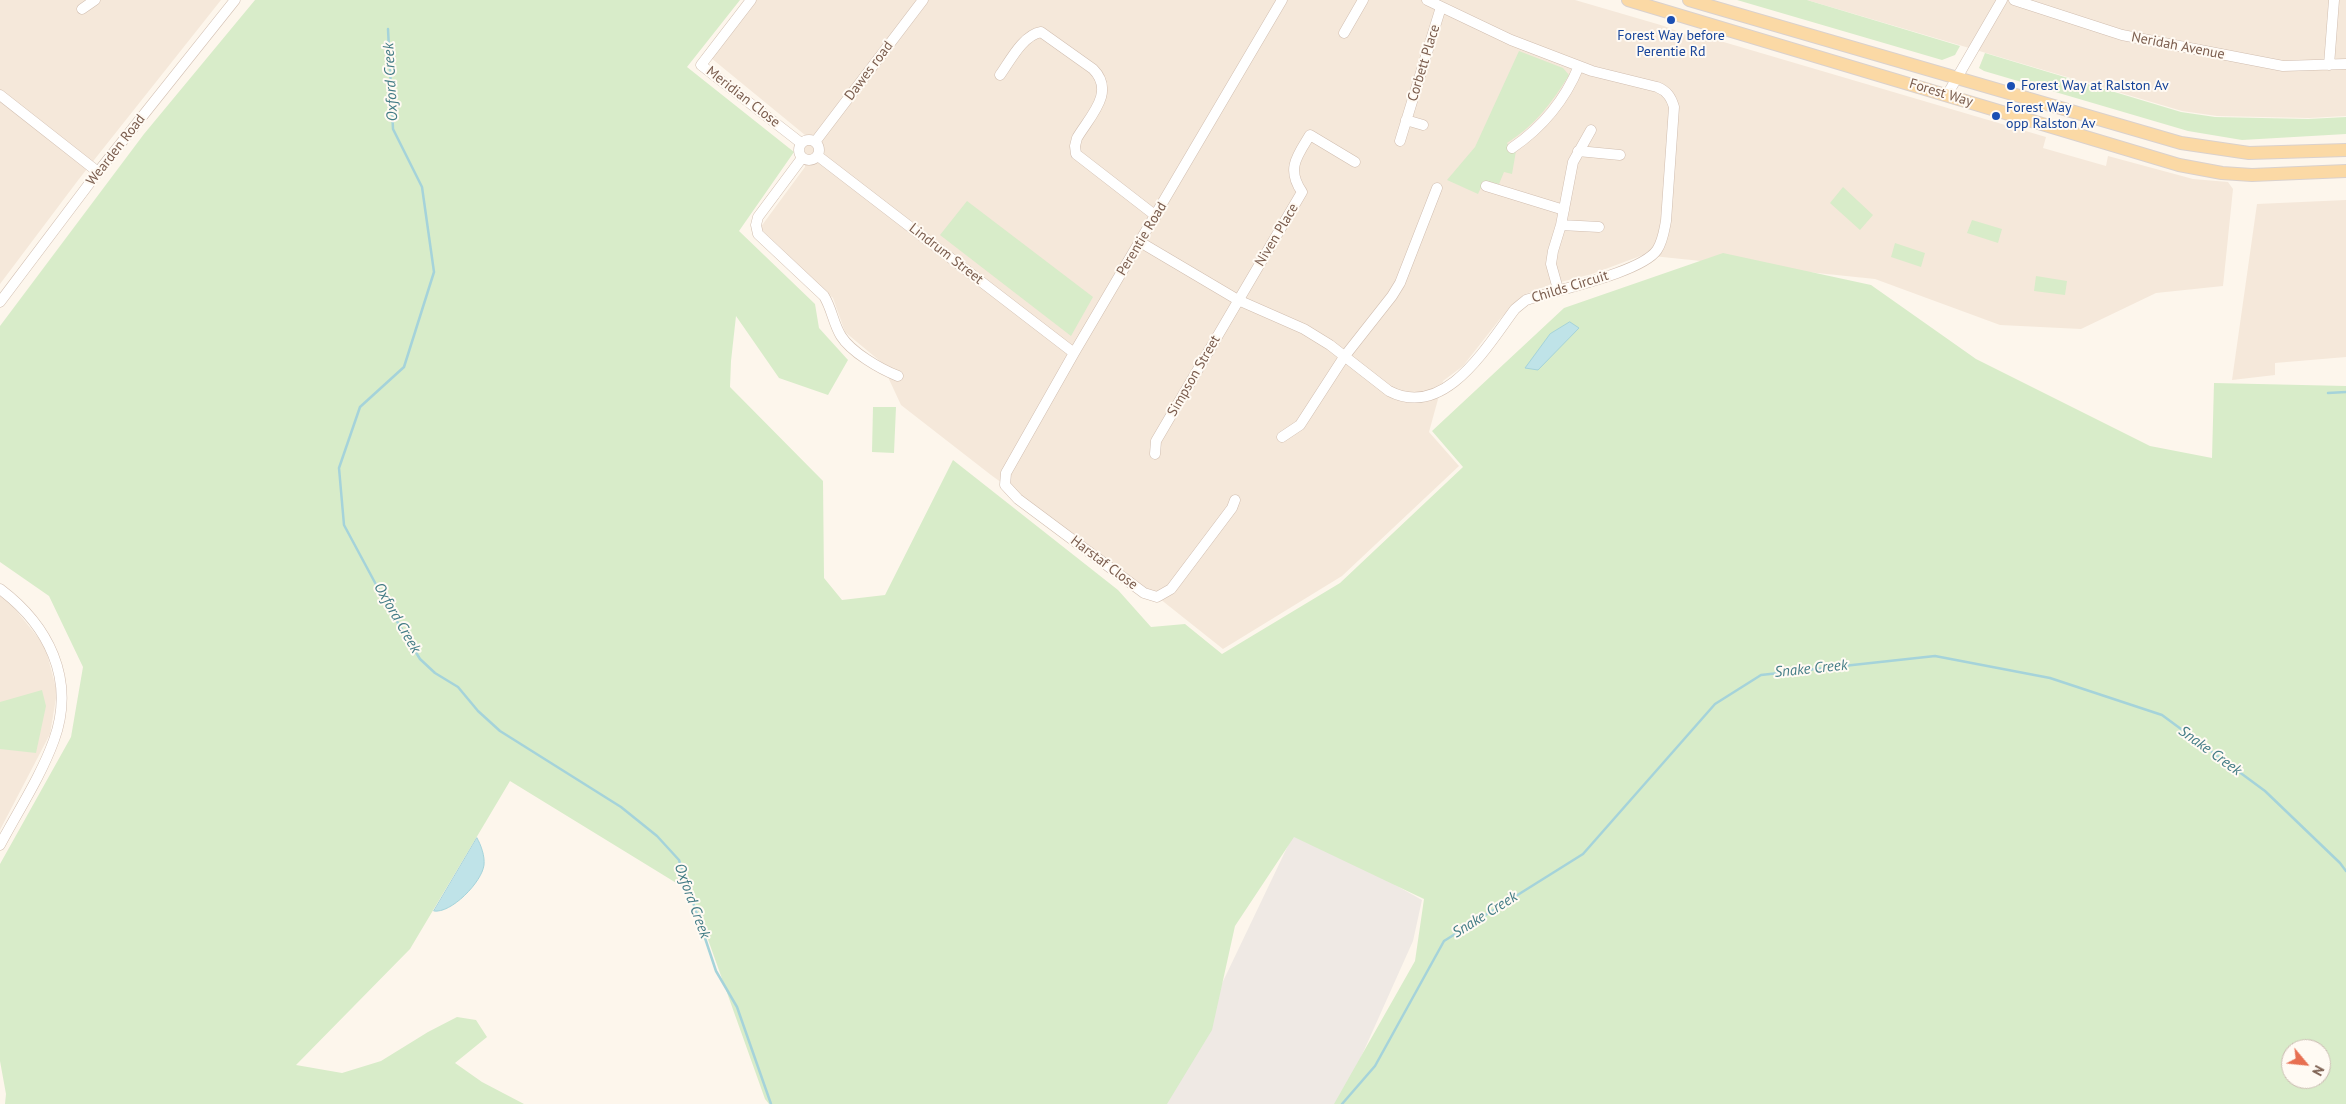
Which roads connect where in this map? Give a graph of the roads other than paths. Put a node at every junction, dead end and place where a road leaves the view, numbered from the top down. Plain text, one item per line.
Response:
1 (95, 0) edge
2 (235, 0) edge
3 (751, 0) edge
4 (923, 0) edge
5 (1282, 0) edge
6 (1363, 0) edge
7 (1427, 0) edge
8 (1628, 0) edge
9 (1689, 0) edge
10 (2002, 0) edge
11 (2014, 0) edge
12 (2334, 0) edge
13 (1441, 6) junction
14 (82, 9) dead end
15 (1344, 33) dead end
16 (2346, 64) edge
17 (2328, 65) junction
18 (1579, 66) junction
19 (1000, 75) dead end
20 (1956, 79) junction
21 (1947, 95) junction
22 (1, 97) edge
23 (1406, 120) junction
24 (1423, 125) dead end
25 (1591, 130) dead end
26 (1400, 141) dead end
27 (815, 142) junction
28 (801, 143) junction
29 (1512, 148) dead end
30 (2346, 150) edge
31 (1578, 151) junction
32 (1620, 155) dead end
33 (818, 156) junction
34 (802, 158) junction
35 (1355, 162) dead end
36 (2346, 171) edge
37 (98, 172) junction
38 (1486, 186) dead end
39 (1437, 188) dead end
40 (1564, 210) junction
41 (1156, 216) junction
42 (1561, 225) junction
43 (1599, 227) dead end
44 (1140, 242) junction
45 (1558, 289) junction
46 (1238, 300) junction
47 (0, 302) edge
48 (1074, 353) junction
49 (1344, 357) junction
50 (898, 376) dead end
51 (1282, 437) dead end
52 (1155, 454) dead end
53 (1004, 480) joint
54 (1235, 500) dead end
55 (0, 589) edge
56 (0, 846) edge

1 - 14 street
2 - 37 street, Wearden Road
3 - 28 street, Meridian Close
4 - 27 street, Dawes road
5 - 41 street, Perentie Road
6 - 15 street
7 - 13 street, Childs Circuit
8 - 21 main road, Forest Way
9 - 20 main road, Forest Way
10 - 20 street
11 - 17 street, Neridah Avenue
12 - 17 street
13 - 18 street, Childs Circuit
13 - 23 street, Corbett Place
16 - 17 street, Neridah Avenue
18 - 29 street
18 - 45 street, Childs Circuit
19 - 41 street
20 - 21 street
20 - 30 main road, Forest Way
21 - 36 main road, Forest Way
22 - 37 street
23 - 24 street, Corbett Place
23 - 26 street, Corbett Place
25 - 31 street
27 - 28 street
27 - 33 street
28 - 34 street
31 - 32 street
31 - 40 street
33 - 34 street
33 - 48 street, Lindrum Street
34 - 50 street
35 - 46 street, Niven Place
37 - 47 street, Wearden Road
38 - 40 street
39 - 49 street
40 - 42 street
41 - 44 street, Perentie Road
42 - 43 street
42 - 45 street
44 - 46 street, Childs Circuit
44 - 48 street, Perentie Road
45 - 49 street, Childs Circuit
46 - 49 street, Childs Circuit
46 - 52 street, Simpson Street
48 - 53 street, Perentie Road
49 - 51 street
53 - 54 street, Harstaf Close
55 - 56 street

